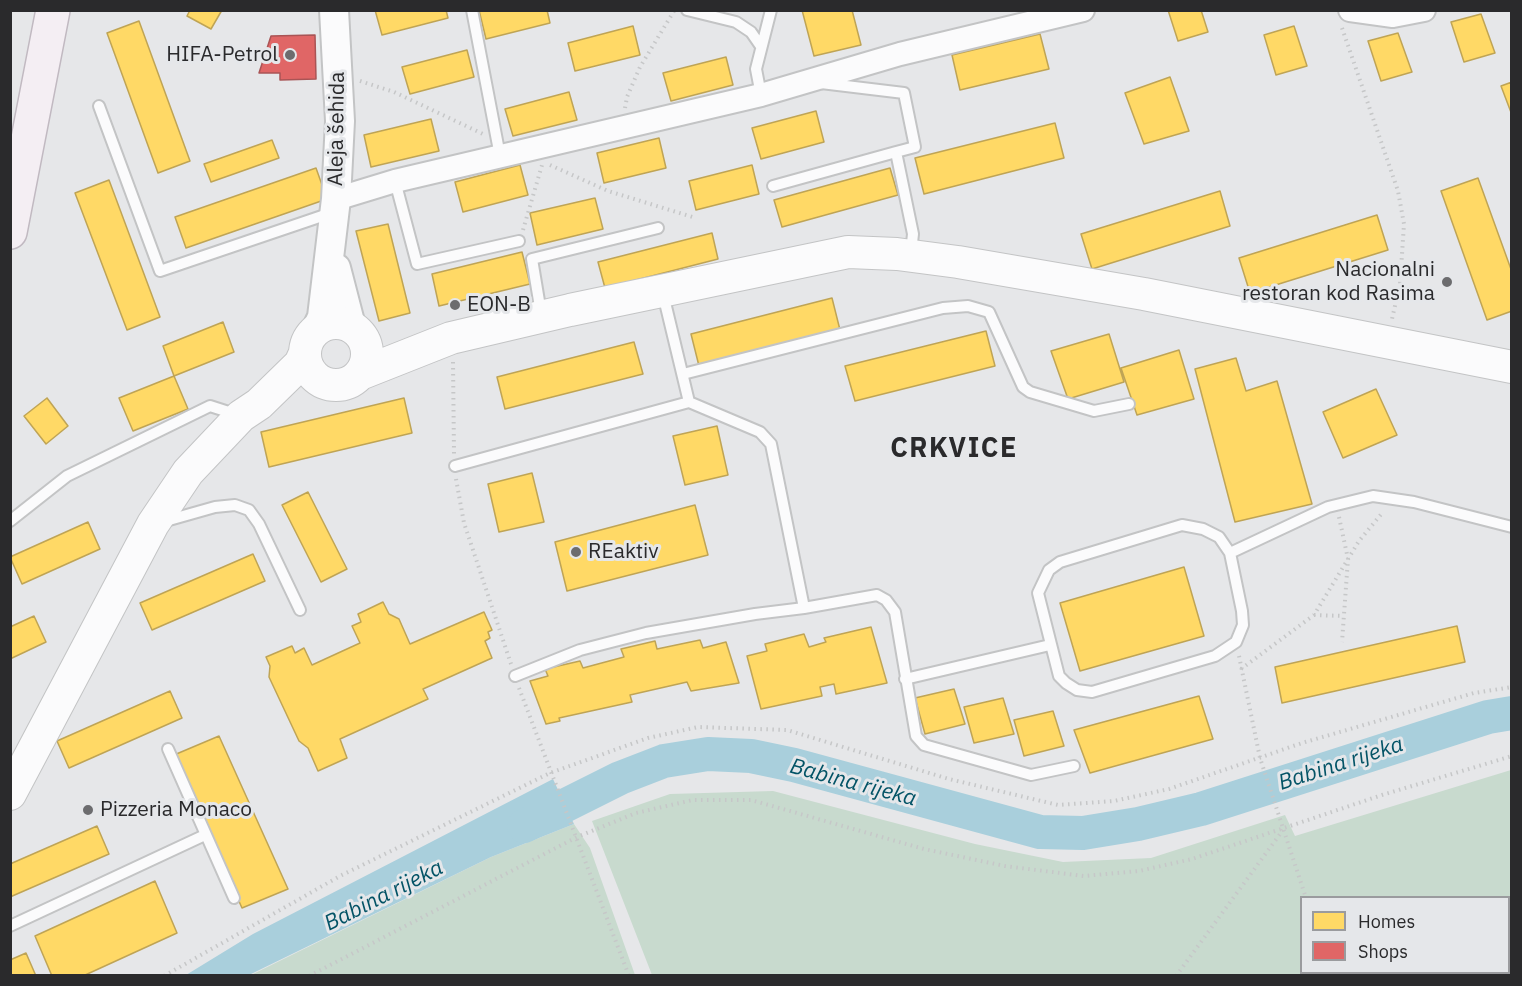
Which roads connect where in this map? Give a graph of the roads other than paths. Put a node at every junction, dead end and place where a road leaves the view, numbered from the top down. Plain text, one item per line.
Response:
1 (53, 10) edge
2 (334, 10) edge
3 (472, 10) edge
4 (687, 10) edge
5 (771, 10) edge
6 (1083, 10) edge
7 (1424, 10) edge
8 (1345, 16) edge
9 (760, 45) junction
10 (807, 81) junction
11 (761, 95) junction
12 (99, 106) dead end
13 (498, 149) junction
14 (896, 152) junction
15 (395, 181) junction
16 (773, 186) dead end
17 (335, 205) junction
18 (658, 228) dead end
19 (10, 232) edge
20 (519, 241) road end
21 (332, 248) junction
22 (910, 256) junction
23 (663, 290) junction
24 (541, 316) junction
25 (356, 331) junction
26 (310, 341) junction
27 (441, 341) junction
28 (1512, 367) edge
29 (360, 374) junction
30 (682, 374) junction
31 (322, 382) junction
32 (689, 402) junction
33 (1129, 404) dead end
34 (250, 410) junction
35 (455, 466) road end
36 (10, 521) edge
37 (153, 524) junction
38 (1512, 527) edge
39 (1230, 553) junction
40 (804, 608) junction
41 (300, 610) dead end
42 (1050, 645) junction
43 (515, 676) road end
44 (906, 679) junction
45 (168, 750) dead end
46 (1074, 766) dead end
47 (10, 794) edge
48 (206, 835) junction
49 (234, 898) dead end
50 (10, 926) edge

1 - 19 highway
2 - 17 street, Aleja šehida
3 - 13 lane
4 - 9 lane
5 - 9 lane
6 - 10 street
7 - 8 street
9 - 11 lane
10 - 11 street
10 - 14 lane
11 - 13 street
12 - 17 lane
13 - 15 street
14 - 16 lane
14 - 22 lane
15 - 17 street
15 - 20 lane
17 - 21 street, Aleja šehida
18 - 24 lane
21 - 25 street, Aleja šehida
21 - 26 street, Aleja šehida
22 - 23 main road
22 - 28 main road
23 - 24 main road
23 - 30 lane
24 - 27 main road
25 - 26 main road
25 - 27 main road
25 - 29 main road
26 - 31 main road
26 - 34 main road
27 - 29 main road
29 - 31 main road
30 - 32 lane
30 - 33 lane
31 - 34 main road
32 - 35 lane
32 - 40 lane
34 - 36 lane
34 - 37 main road
37 - 41 lane
37 - 47 main road
38 - 39 lane
39 - 42 lane
39 - 42 lane
40 - 43 lane
40 - 44 lane
42 - 44 lane
44 - 46 lane
45 - 48 lane
48 - 49 lane
48 - 50 lane

